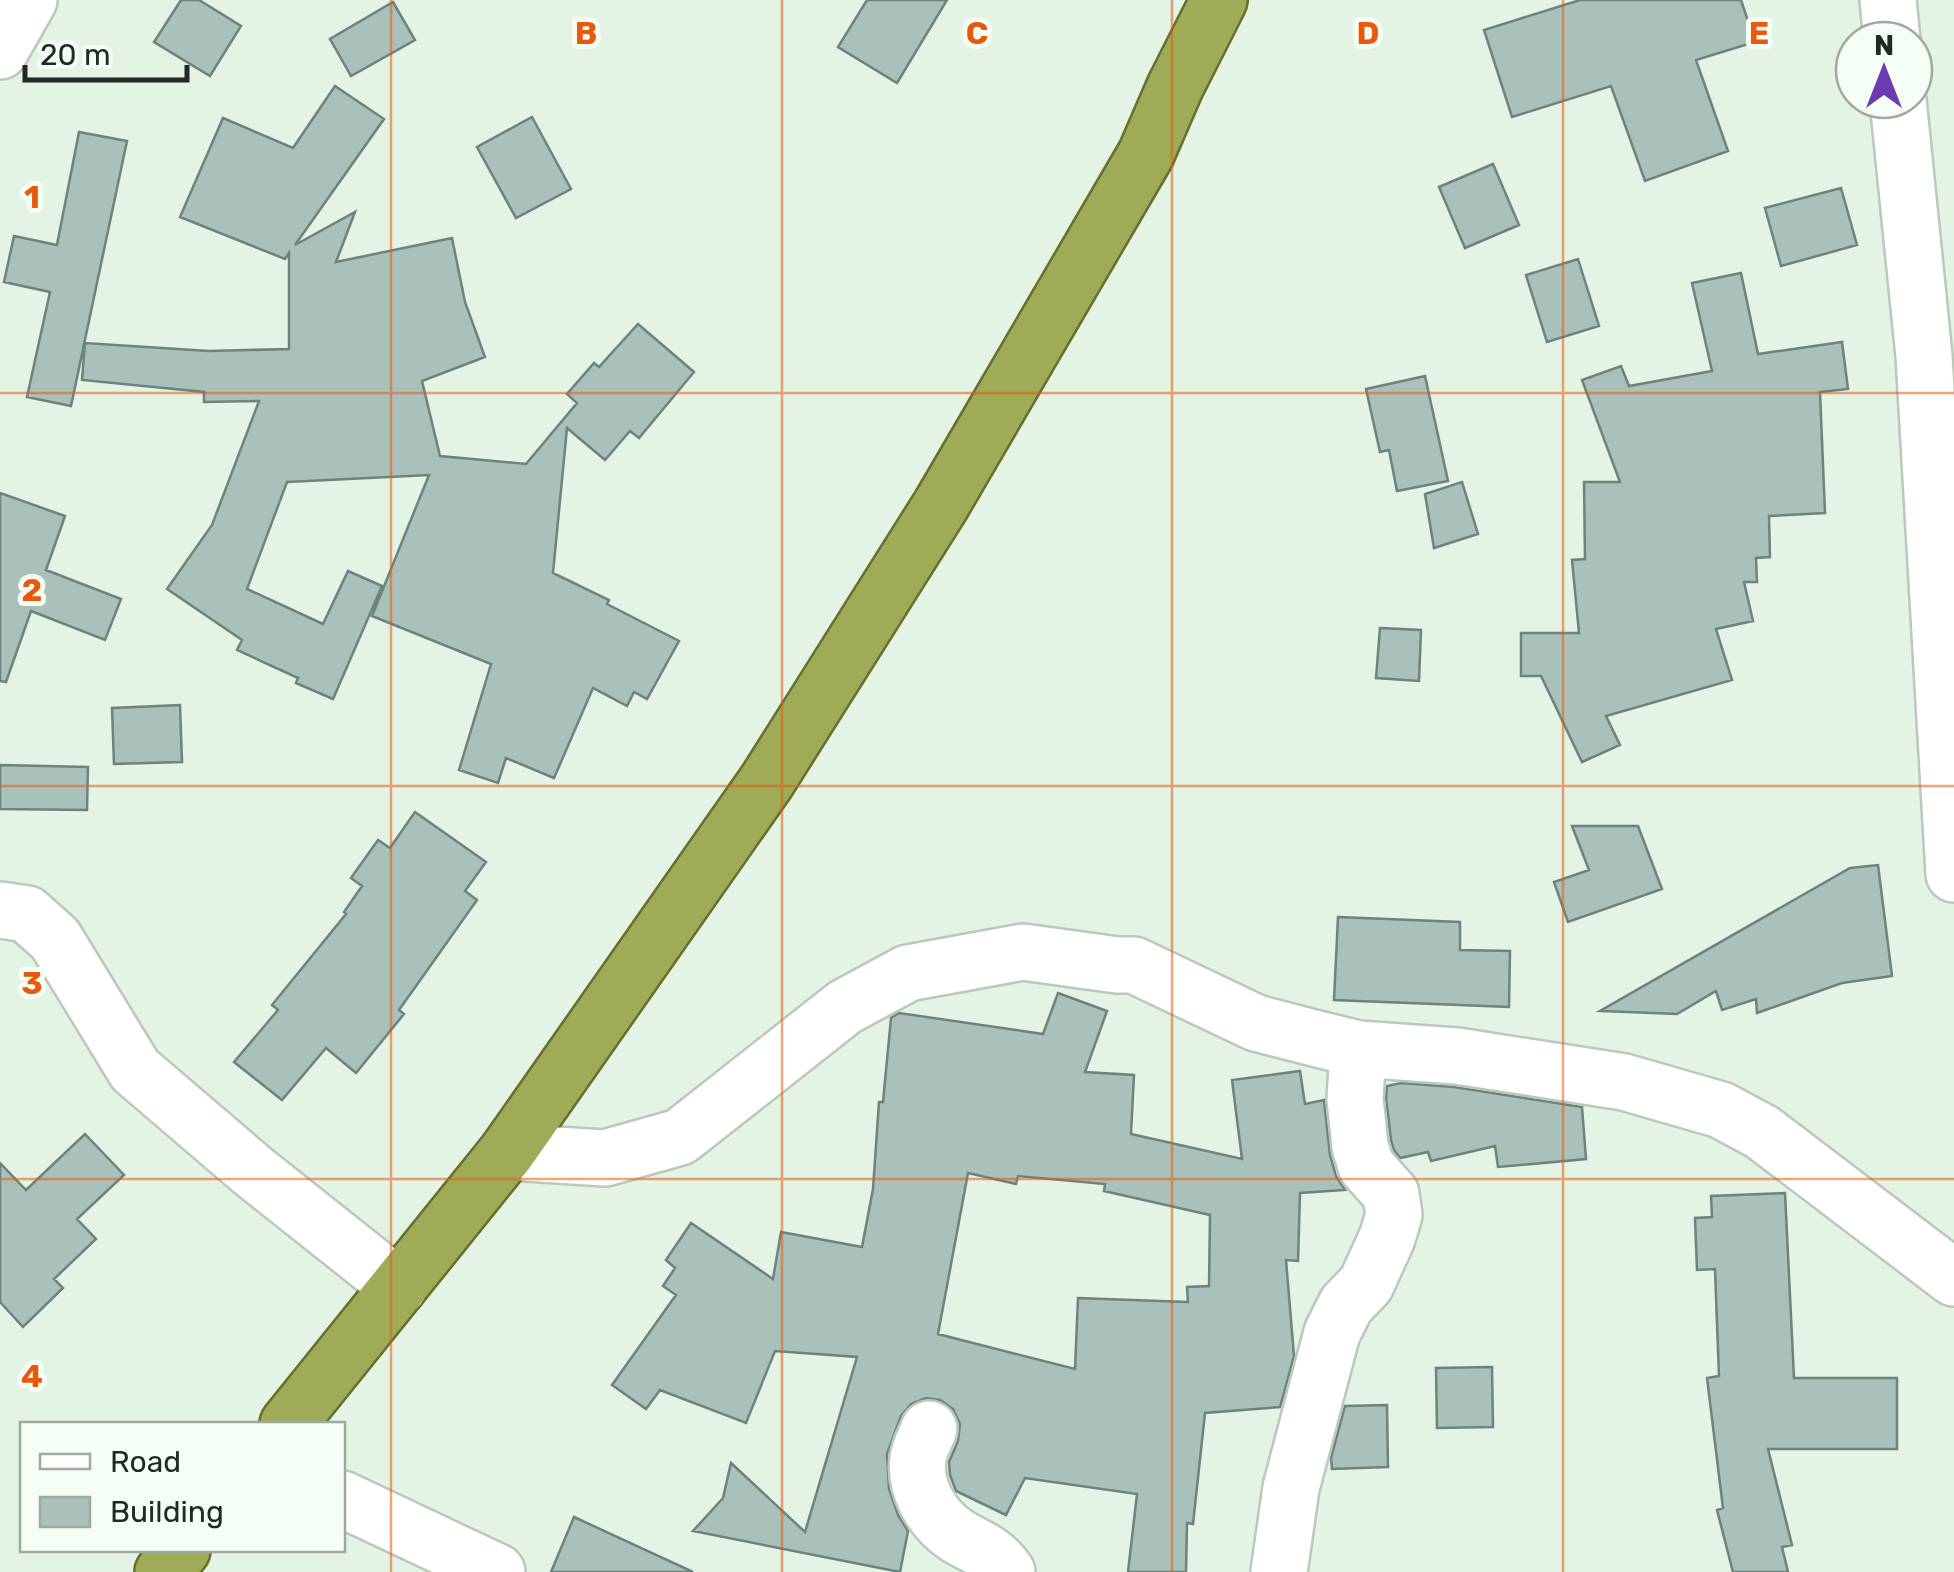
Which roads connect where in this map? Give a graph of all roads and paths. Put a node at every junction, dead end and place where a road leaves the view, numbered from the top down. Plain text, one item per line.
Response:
1 (29, 0) edge
2 (1220, 0) edge
3 (0, 52) edge
4 (1900, 120) edge
5 (1954, 874) edge
6 (0, 910) edge
7 (1358, 1049) junction
8 (507, 1152) junction
9 (1954, 1278) edge
10 (400, 1287) junction
11 (290, 1422) edge
12 (929, 1429) dead end
13 (345, 1500) edge
14 (180, 1552) edge
15 (163, 1572) edge
16 (497, 1572) edge
17 (1007, 1572) edge
18 (1279, 1572) edge

1 - 3 street
2 - 8 highway
4 - 5 street
6 - 10 street
7 - 8 street
7 - 9 street
7 - 18 street
8 - 10 highway
10 - 11 highway
12 - 17 street
13 - 16 street
14 - 15 highway

